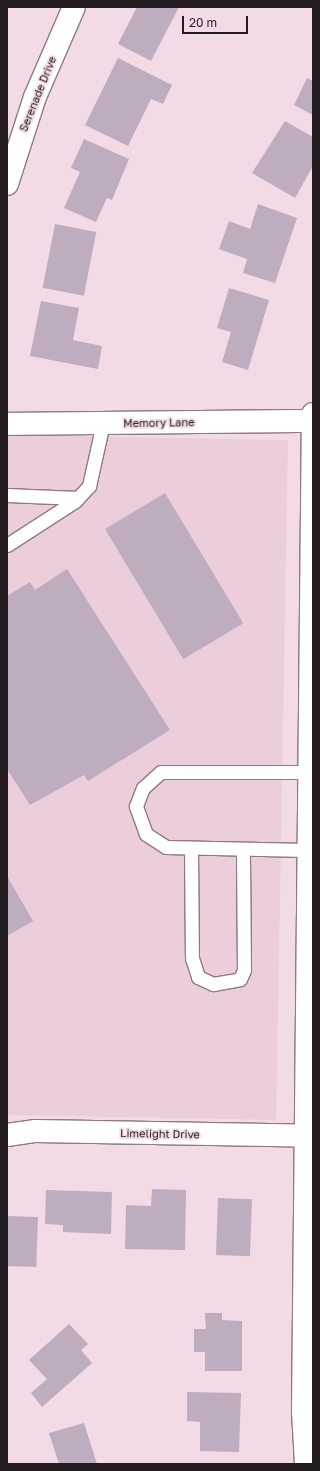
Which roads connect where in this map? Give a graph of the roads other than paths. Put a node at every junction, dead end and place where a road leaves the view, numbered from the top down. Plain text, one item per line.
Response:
1 (74, 7) edge
2 (7, 184) edge
3 (312, 417) edge
4 (103, 423) junction
5 (7, 424) edge
6 (7, 495) edge
7 (78, 498) junction
8 (7, 545) edge
9 (308, 772) junction
10 (191, 848) junction
11 (244, 849) junction
12 (308, 850) junction
13 (7, 1135) edge
14 (309, 1136) edge
15 (306, 1464) edge

1 - 2 street, Serenade Drive
3 - 4 street, Memory Lane
3 - 9 street
4 - 5 street, Memory Lane
4 - 7 lane
6 - 7 lane
7 - 8 lane
9 - 10 lane
9 - 12 street
10 - 11 lane
10 - 11 lane
11 - 12 lane
12 - 14 street
13 - 14 street, Limelight Drive
14 - 15 street

